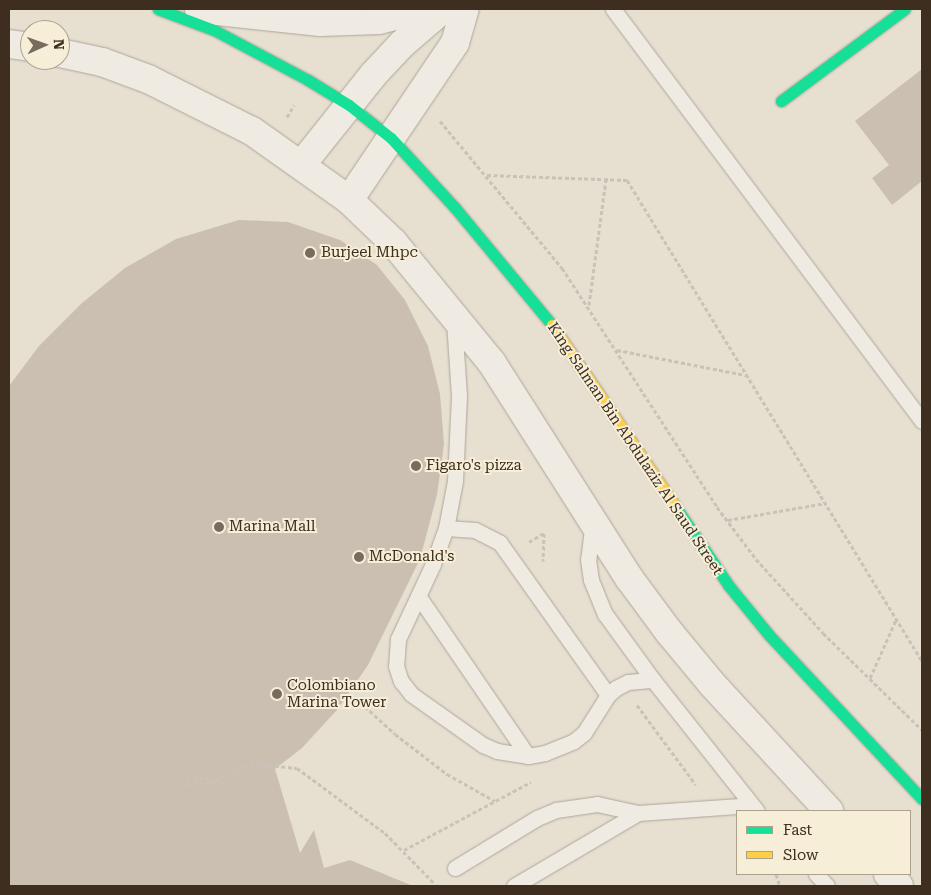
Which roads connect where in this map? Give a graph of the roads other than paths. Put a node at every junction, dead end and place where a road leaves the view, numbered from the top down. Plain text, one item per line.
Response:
1 (158, 9) edge
2 (199, 9) edge
3 (326, 9) edge
4 (424, 9) edge
5 (443, 9) edge
6 (465, 9) edge
7 (613, 9) edge
8 (905, 9) edge
9 (290, 20) junction
10 (70, 55) edge
11 (781, 101) dead end
12 (349, 105) junction
13 (391, 138) junction
14 (302, 164) junction
15 (349, 200) junction
16 (453, 312) junction
17 (922, 421) edge
18 (592, 521) junction
19 (446, 528) junction
20 (419, 597) junction
21 (653, 680) junction
22 (608, 695) junction
23 (528, 756) junction
24 (919, 789) edge
25 (754, 808) edge
26 (828, 810) edge
27 (638, 813) junction
28 (455, 868) dead end
29 (889, 875) edge
30 (514, 886) edge
31 (899, 886) edge

1 - 12 street, King Salman Bin Abdulaziz Al Saud Street
2 - 9 street
3 - 9 street
4 - 9 street
5 - 12 street
6 - 13 street
7 - 17 lane
8 - 11 street
10 - 14 street
12 - 13 street, King Salman Bin Abdulaziz Al Saud Street
12 - 14 street
13 - 15 street
13 - 24 street, King Salman Bin Abdulaziz Al Saud Street
14 - 15 street
15 - 16 street
16 - 18 street
16 - 19 lane
18 - 21 lane
18 - 26 street
19 - 20 lane
19 - 22 lane
20 - 23 lane
20 - 23 lane
21 - 22 lane
21 - 25 lane
22 - 23 lane
25 - 27 lane
27 - 28 lane
27 - 30 lane
29 - 31 street

